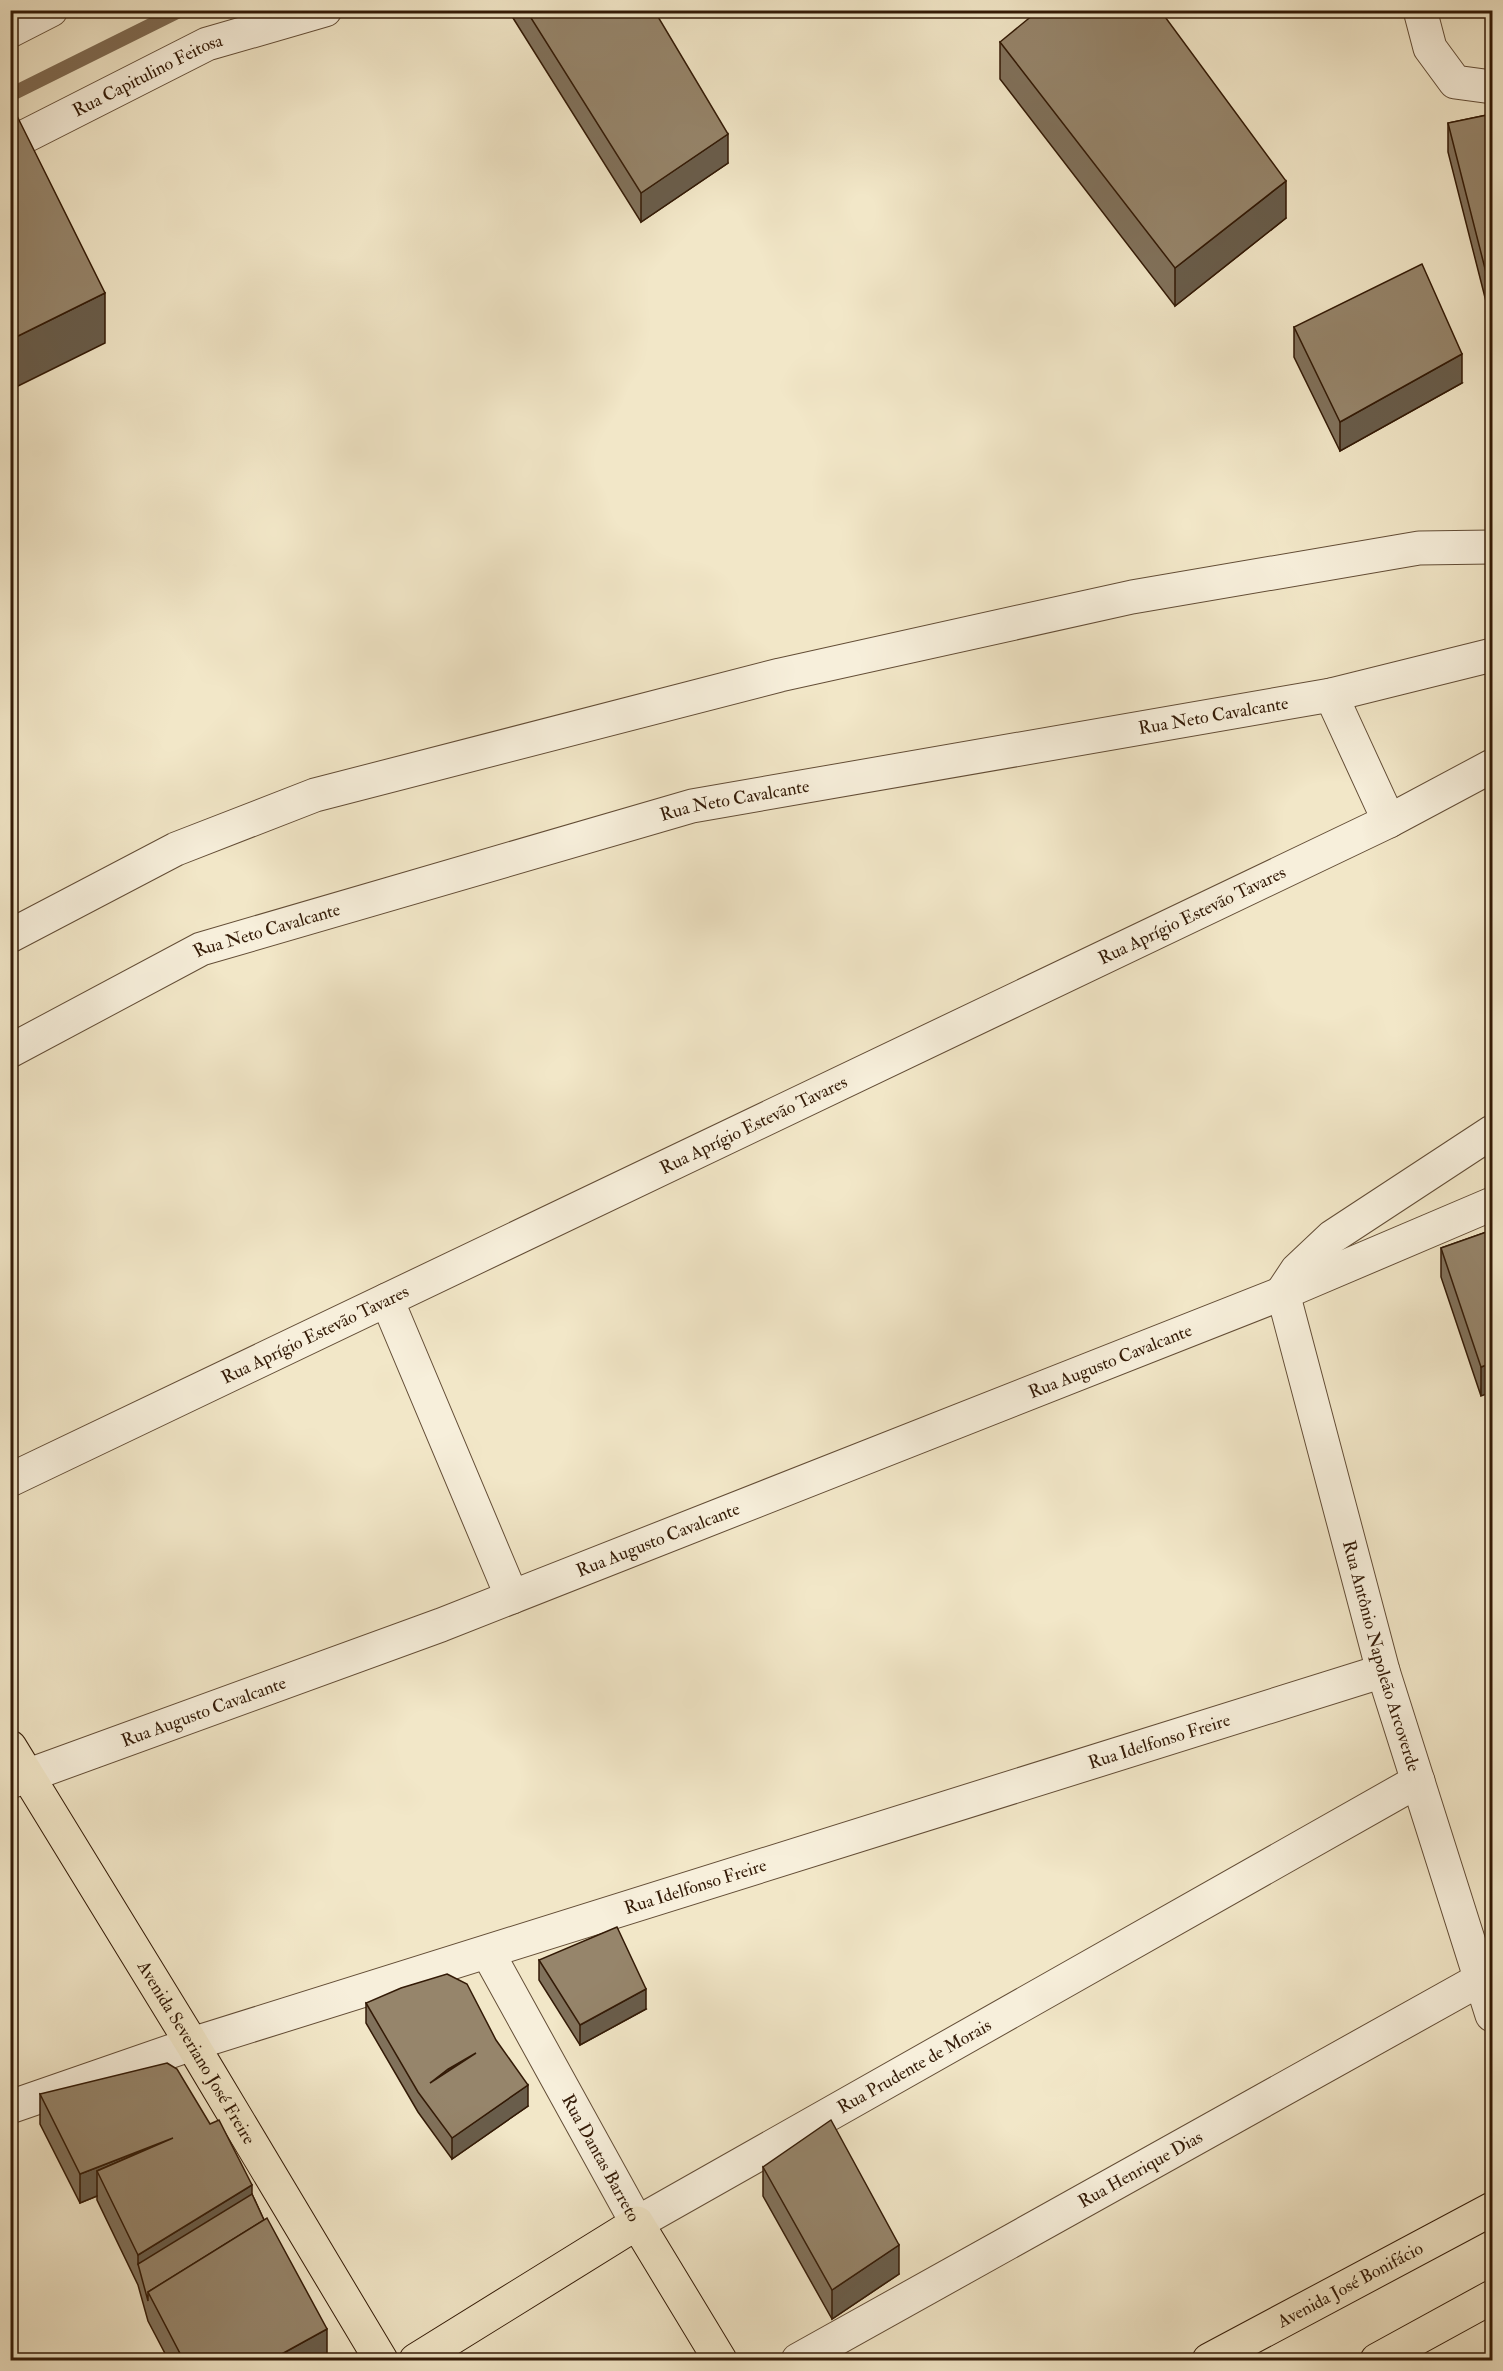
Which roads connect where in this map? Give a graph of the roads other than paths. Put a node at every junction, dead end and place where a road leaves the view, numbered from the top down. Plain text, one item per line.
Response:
1 (51, 10) edge
2 (325, 10) edge
3 (1420, 10) edge
4 (10, 32) edge
5 (1492, 87) edge
6 (10, 144) edge
7 (1492, 547) edge
8 (1492, 655) edge
9 (1331, 695) junction
10 (1492, 766) edge
11 (1389, 821) junction
12 (10, 936) edge
13 (10, 1051) edge
14 (1492, 1132) edge
15 (1492, 1204) edge
16 (1283, 1293) junction
17 (387, 1300) junction
18 (10, 1480) edge
19 (512, 1597) junction
20 (1383, 1671) junction
21 (10, 1748) edge
22 (19, 1779) edge
23 (1418, 1781) junction
24 (1480, 1934) edge
25 (488, 1953) junction
26 (1481, 1979) junction
27 (1492, 2015) edge
28 (192, 2044) junction
29 (10, 2107) edge
30 (1492, 2209) edge
31 (637, 2223) junction
32 (1492, 2297) edge
33 (381, 2361) edge
34 (416, 2361) edge
35 (720, 2361) edge
36 (798, 2361) edge
37 (1209, 2361) edge
38 (1377, 2361) edge

1 - 4 street
2 - 6 street, Rua Capitulino Feitosa
3 - 5 street
7 - 12 street
8 - 9 street, Rua Neto Cavalcante
9 - 11 street
9 - 13 street, Rua Neto Cavalcante
10 - 11 street, Rua Aprígio Estevão Tavares
11 - 17 street, Rua Aprígio Estevão Tavares
14 - 16 street
15 - 16 street, Rua Augusto Cavalcante
16 - 19 street, Rua Augusto Cavalcante
16 - 20 street, Rua Antônio Napoleão Arcoverde
17 - 18 street, Rua Aprígio Estevão Tavares
17 - 19 street
19 - 22 street, Rua Augusto Cavalcante
20 - 23 street, Rua Antônio Napoleão Arcoverde
20 - 25 street, Rua Idelfonso Freire
21 - 22 main road, Avenida Severiano José Freire
22 - 28 main road, Avenida Severiano José Freire
23 - 24 street, Rua Antônio Napoleão Arcoverde
23 - 31 street, Rua Prudente de Morais
24 - 26 street, Rua Antônio Napoleão Arcoverde
25 - 28 street, Rua Idelfonso Freire
25 - 31 street, Rua Dantas Barreto
26 - 27 street, Rua Antônio Napoleão Arcoverde
26 - 36 street, Rua Henrique Dias
28 - 29 street, Rua Idelfonso Freire
28 - 33 main road, Avenida Severiano José Freire
30 - 37 main road, Avenida José Bonifácio
31 - 34 main road, Rua Prudente de Morais
31 - 35 main road, Rua Dantas Barreto
32 - 38 main road

